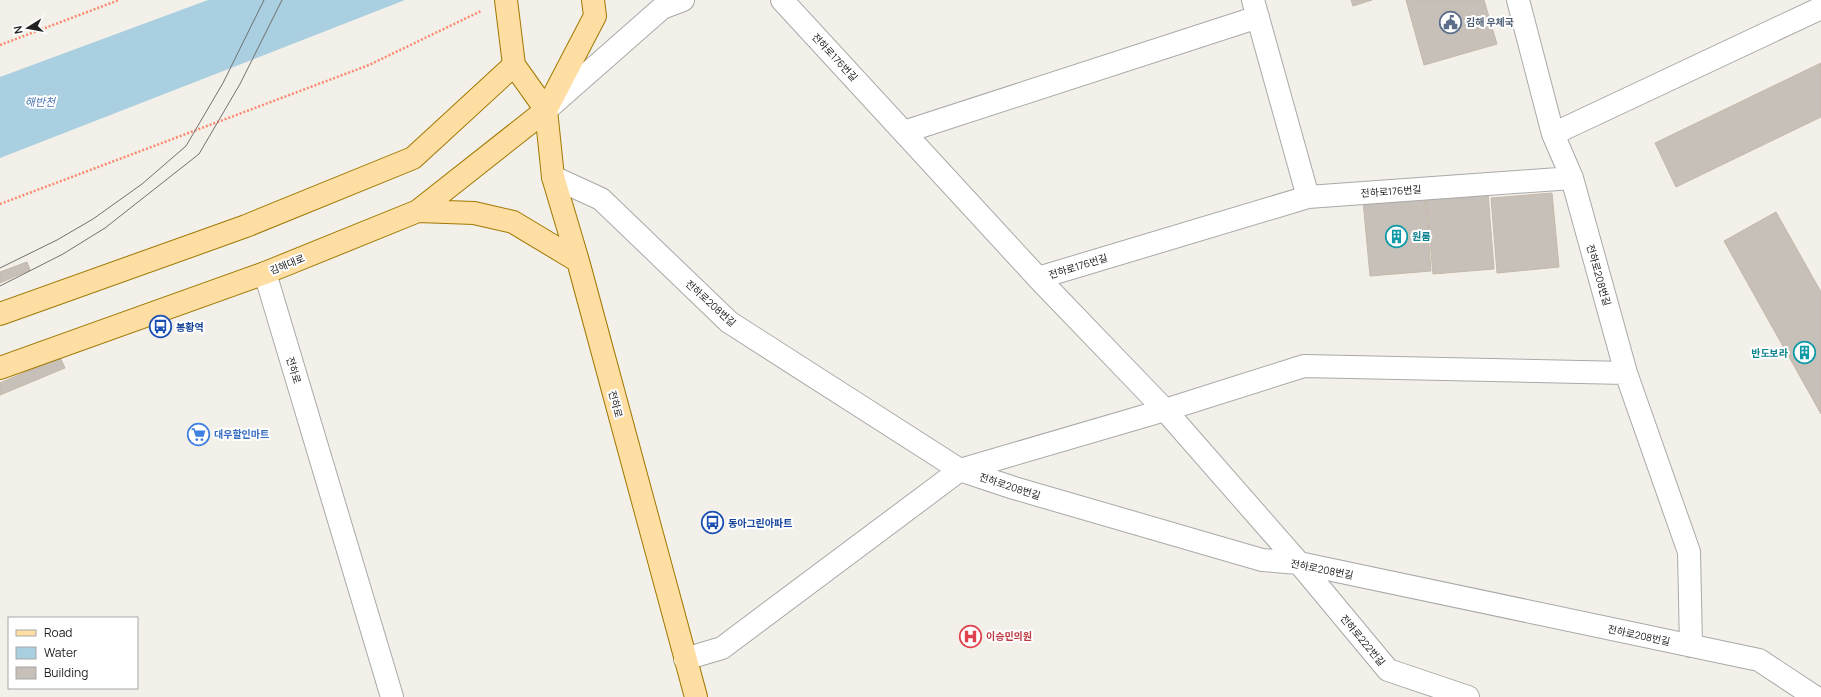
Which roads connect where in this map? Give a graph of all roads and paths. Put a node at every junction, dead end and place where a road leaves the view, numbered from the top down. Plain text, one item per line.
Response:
1 (119, 0) edge
2 (506, 0) edge
3 (683, 0) edge
4 (782, 0) edge
5 (1518, 0) edge
6 (594, 8) edge
7 (1821, 8) edge
8 (1256, 9) edge
9 (484, 10) dead end
10 (0, 45) edge
11 (514, 65) junction
12 (546, 110) junction
13 (904, 132) junction
14 (1553, 134) junction
15 (553, 177) junction
16 (1572, 178) junction
17 (1308, 196) junction
18 (0, 204) edge
19 (418, 211) junction
20 (578, 261) junction
21 (265, 274) junction
22 (1038, 278) junction
23 (0, 314) edge
24 (0, 368) edge
25 (1626, 373) junction
26 (1165, 410) junction
27 (960, 470) junction
28 (1299, 563) junction
29 (1691, 646) junction
30 (685, 659) junction
31 (392, 697) edge
32 (696, 697) edge
33 (1468, 697) edge
34 (1815, 697) edge

1 - 10 path
2 - 11 main road
3 - 12 street
4 - 13 street, 전하로176번길
5 - 14 street
6 - 12 main road
7 - 14 street
8 - 13 street
8 - 17 street
9 - 18 path
11 - 12 main road
11 - 23 main road
12 - 15 main road, 전하로
12 - 19 main road, 김해대로
13 - 22 street, 전하로176번길
14 - 16 street
15 - 20 main road, 전하로
15 - 27 street, 전하로208번길
16 - 17 street, 전하로176번길
16 - 25 street, 전하로208번길
17 - 22 street, 전하로176번길
19 - 20 main road
19 - 21 main road, 김해대로
20 - 30 main road, 전하로
21 - 24 main road, 김해대로
21 - 31 street, 전하로
22 - 26 street, 전하로176번길
25 - 26 street, 전하로208번길
25 - 29 street, 전하로208번길
26 - 27 street, 전하로208번길
26 - 28 street, 전하로176번길
27 - 28 street, 전하로208번길
27 - 30 street
28 - 29 street, 전하로208번길
28 - 33 street, 전하로222번길
29 - 34 street, 전하로208번길
30 - 32 main road, 전하로

